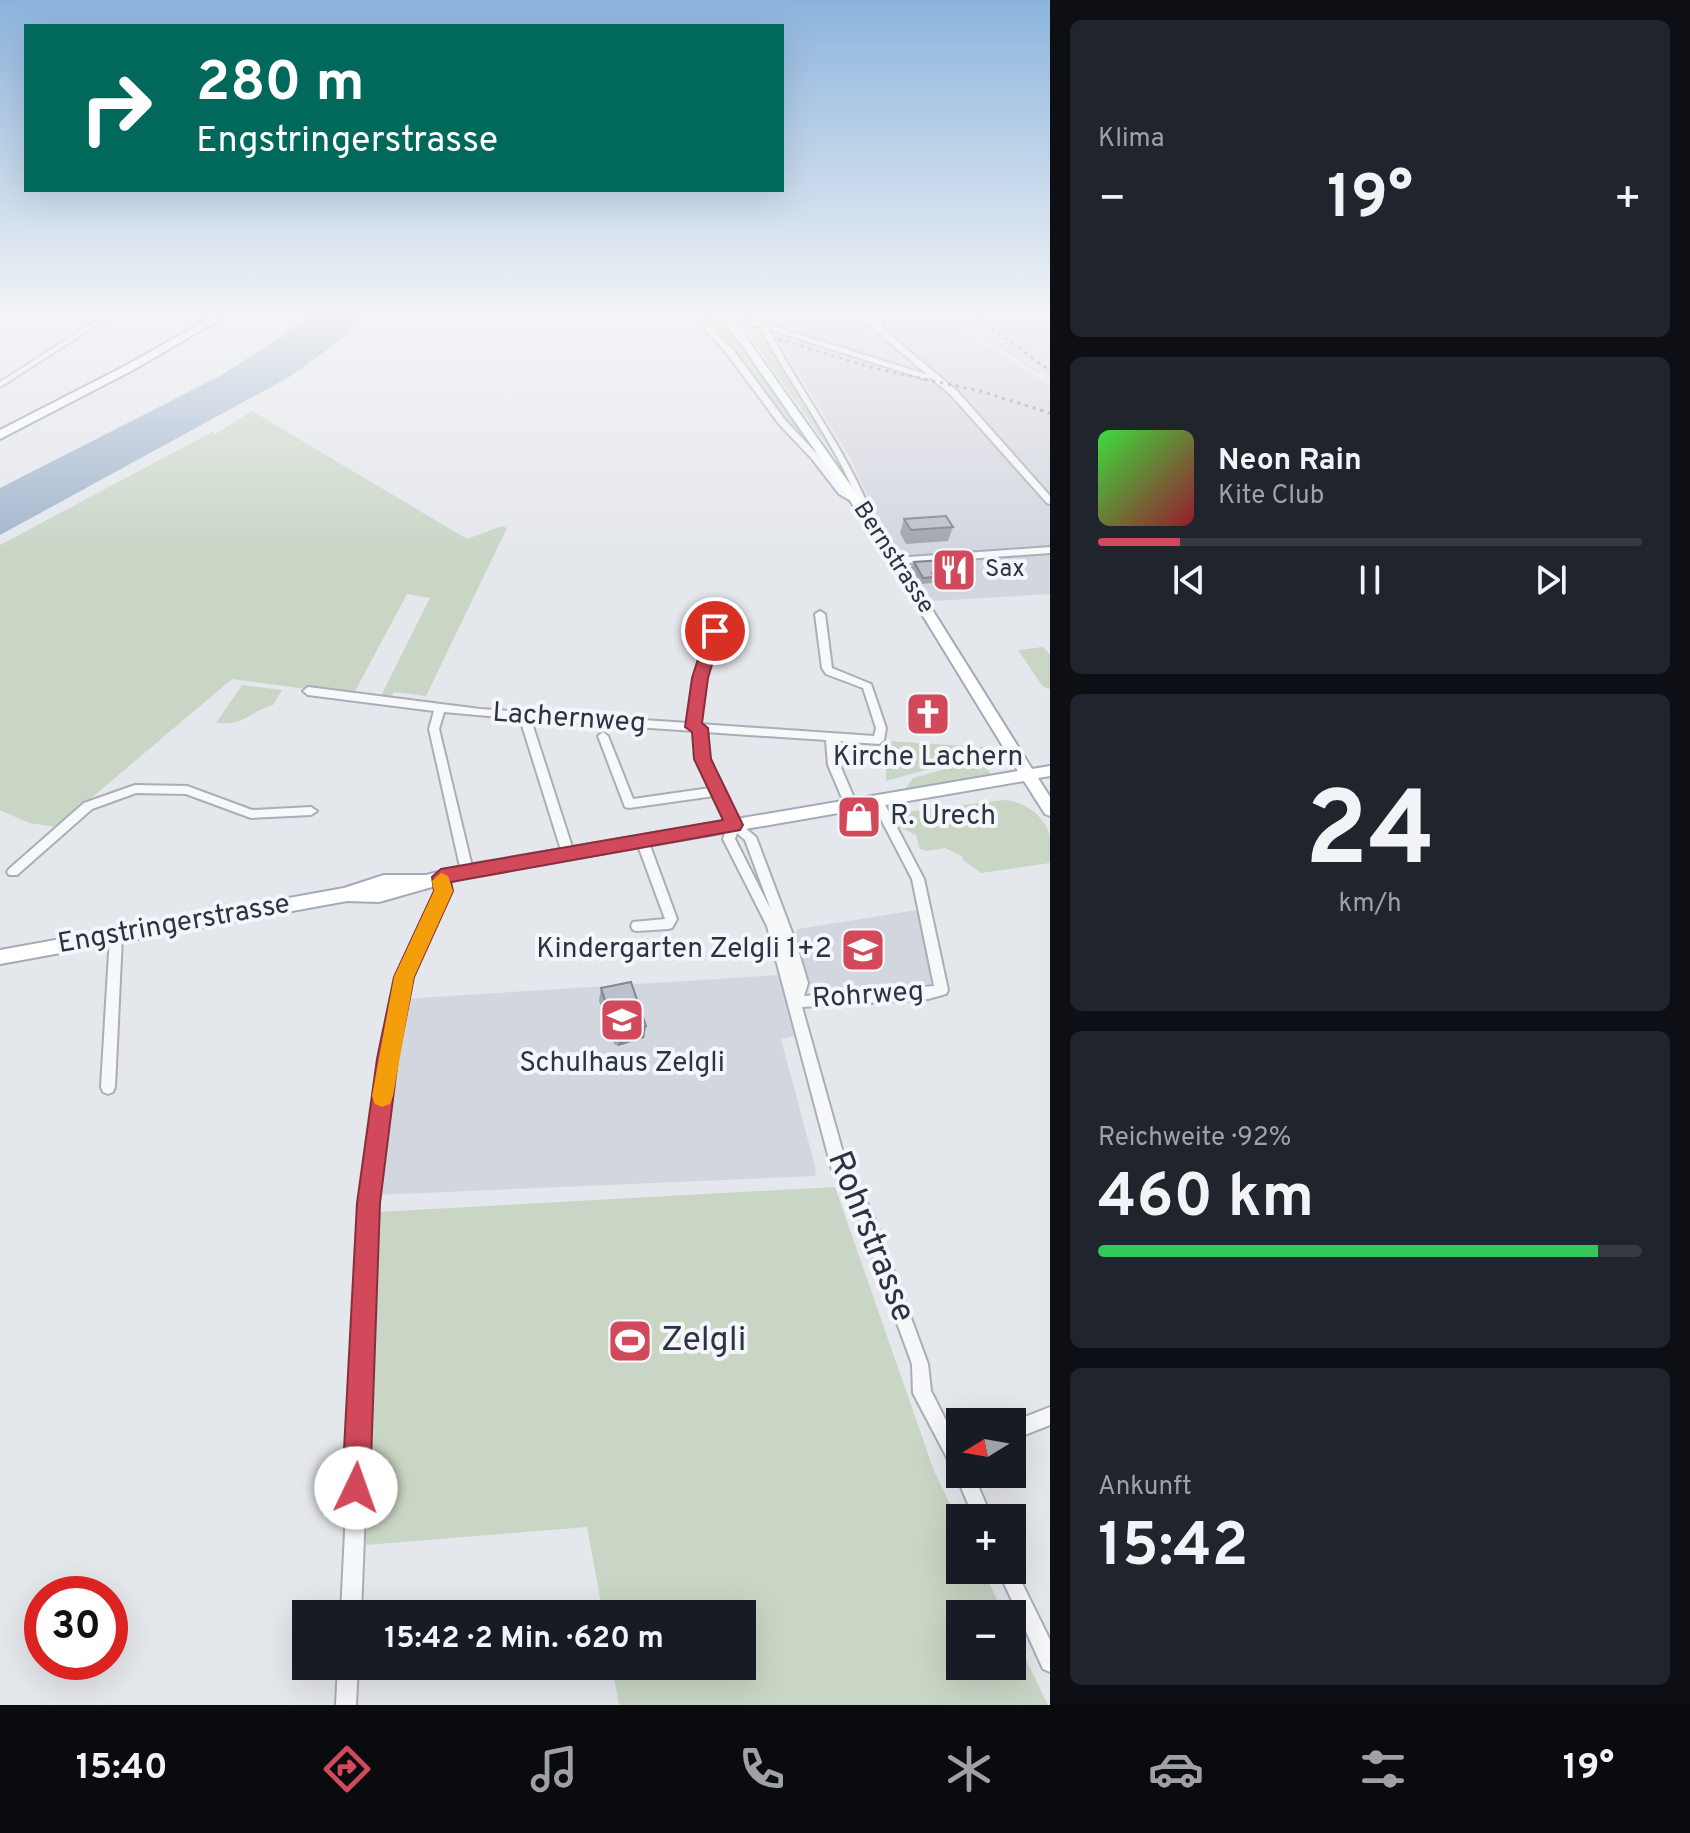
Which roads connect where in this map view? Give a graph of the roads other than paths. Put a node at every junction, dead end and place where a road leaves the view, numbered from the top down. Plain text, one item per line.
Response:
1 (61, 394) edge
2 (79, 394) edge
3 (91, 394) edge
4 (761, 394) edge
5 (781, 394) edge
6 (802, 394) edge
7 (954, 394) edge
8 (0, 425) edge
9 (18, 425) junction
10 (0, 435) edge
11 (856, 500) junction
12 (1050, 501) edge
13 (873, 526) junction
14 (1050, 550) edge
15 (895, 561) junction
16 (721, 610) dead end
17 (820, 614) dead end
18 (308, 691) dead end
19 (440, 709) junction
20 (525, 717) junction
21 (696, 727) junction
22 (603, 736) dead end
23 (831, 736) junction
24 (1050, 771) edge
25 (1029, 775) junction
26 (717, 791) junction
27 (877, 800) junction
28 (851, 805) junction
29 (1050, 810) edge
30 (311, 811) dead end
31 (734, 825) junction
32 (642, 840) junction
33 (568, 853) junction
34 (467, 871) junction
35 (13, 872) dead end
36 (433, 879) junction
37 (637, 926) dead end
38 (116, 936) junction
39 (0, 957) edge
40 (795, 1002) junction
41 (108, 1087) dead end
42 (1050, 1416) edge
43 (1026, 1425) edge
44 (946, 1434) edge
45 (1014, 1584) edge
46 (352, 1600) edge
47 (1050, 1662) edge
48 (347, 1680) edge
49 (346, 1705) edge

1 - 8 highway
2 - 9 highway
3 - 9 highway
4 - 11 street
5 - 11 main road, Bernstrasse, bridge
6 - 13 street
7 - 12 street
9 - 10 highway
11 - 13 main road, Bernstrasse
13 - 15 main road, Bernstrasse
14 - 15 street
15 - 25 main road, Bernstrasse
16 - 21 street
17 - 23 street, Lachernweg
18 - 19 street, Lachernweg
19 - 20 street, Lachernweg
19 - 34 street
20 - 21 street, Lachernweg
20 - 33 street
21 - 23 street, Lachernweg
21 - 26 street
22 - 26 street
23 - 28 street
24 - 25 main road, Engstringerstrasse
25 - 27 main road, Engstringerstrasse
25 - 29 main road, Bernstrasse
26 - 31 street
27 - 28 main road, Engstringerstrasse
27 - 40 street, Rohrweg
28 - 31 main road, Engstringerstrasse
30 - 35 street
31 - 32 main road, Engstringerstrasse
31 - 40 street, Rohrstrasse
31 - 40 street, Rohrstrasse
32 - 33 main road, Engstringerstrasse
32 - 37 street
33 - 34 main road, Engstringerstrasse
34 - 36 main road, Engstringerstrasse
36 - 38 main road, Engstringerstrasse
36 - 46 street
38 - 39 main road, Engstringerstrasse
38 - 41 street
40 - 44 street, Rohrstrasse
42 - 43 street
45 - 47 street
48 - 49 street

